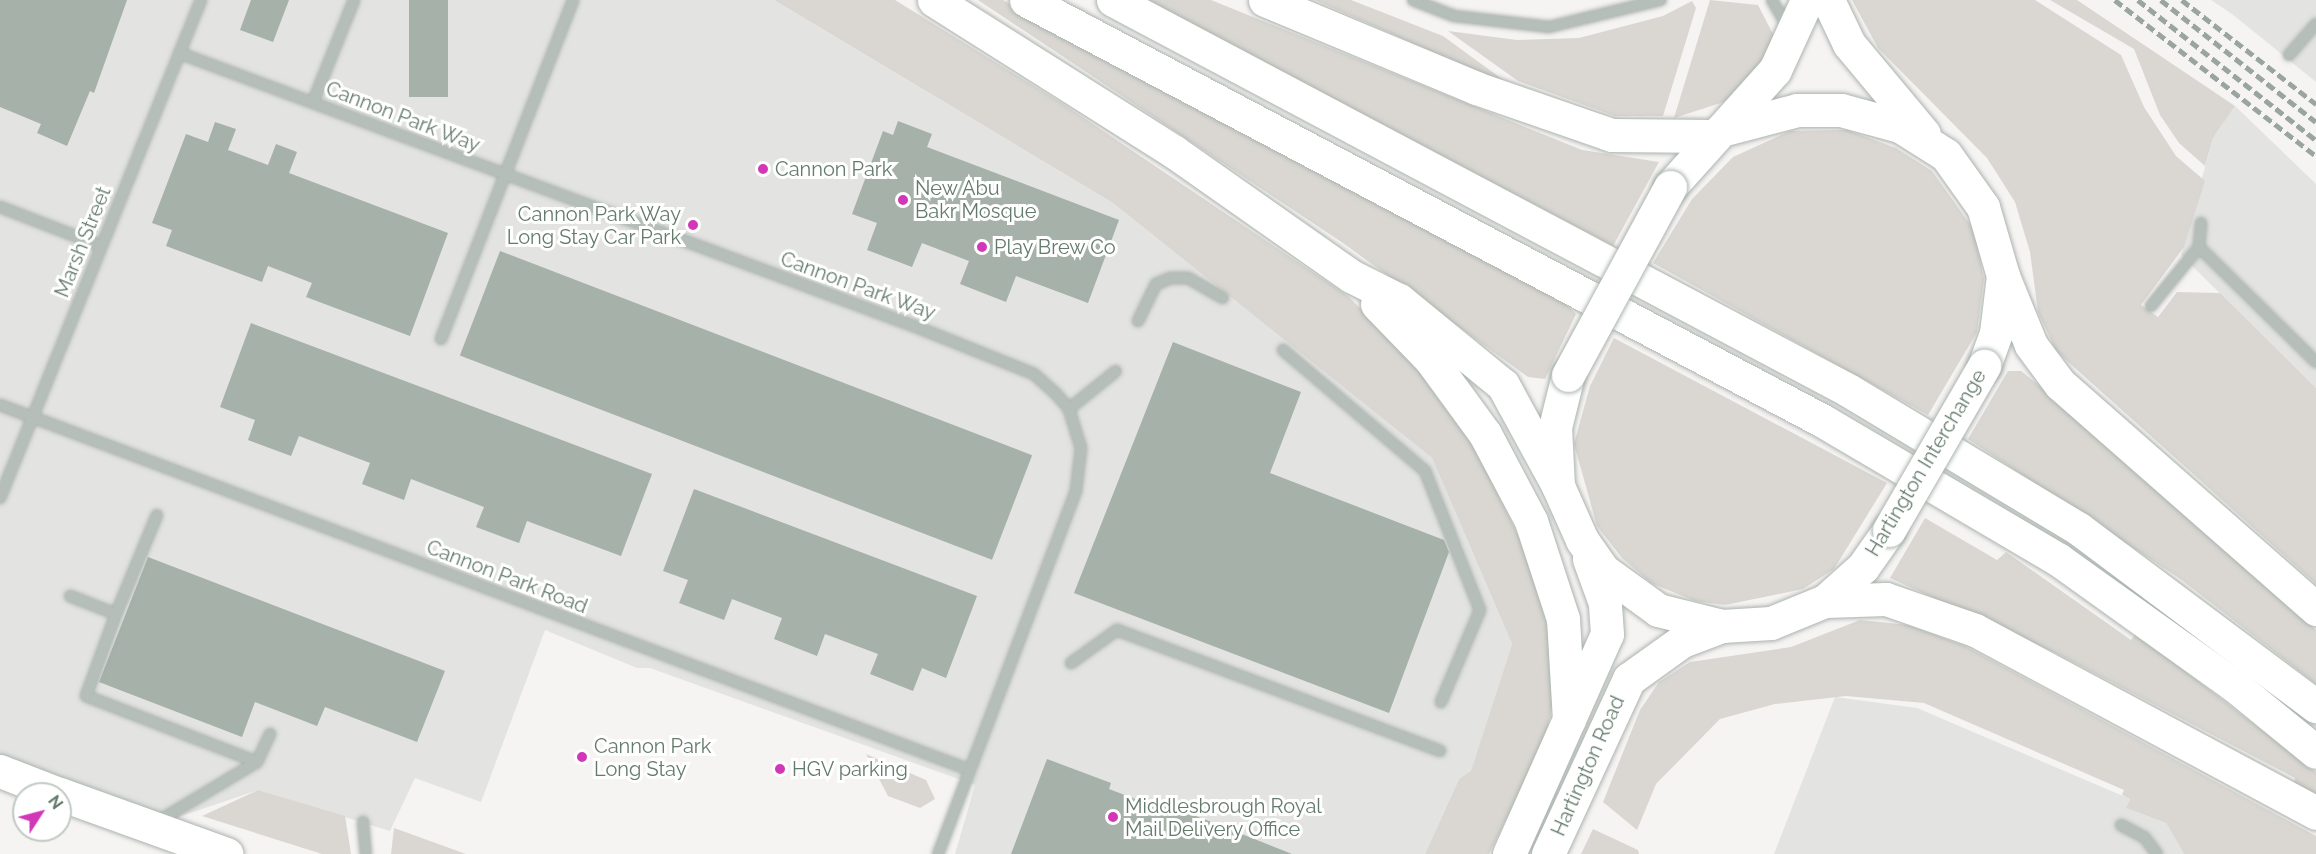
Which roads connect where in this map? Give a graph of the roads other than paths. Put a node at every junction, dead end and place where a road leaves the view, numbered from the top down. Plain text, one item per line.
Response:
1 (201, 0) edge
2 (354, 0) edge
3 (573, 0) edge
4 (934, 0) edge
5 (1026, 0) edge
6 (1113, 0) edge
7 (1265, 0) edge
8 (1413, 0) edge
9 (1660, 0) edge
10 (1772, 0) edge
11 (1807, 0) edge
12 (1828, 0) edge
13 (2316, 24) edge
14 (1791, 44) junction
15 (179, 53) junction
16 (2289, 55) dead end
17 (313, 102) junction
18 (1717, 133) junction
19 (1927, 138) junction
20 (507, 176) junction
21 (0, 207) edge
22 (2201, 223) dead end
23 (101, 246) junction
24 (2199, 247) junction
25 (1351, 276) junction
26 (2003, 276) junction
27 (1223, 298) dead end
28 (2151, 306) dead end
29 (1138, 321) dead end
30 (441, 339) dead end
31 (1283, 350) dead end
32 (2316, 362) edge
33 (1116, 371) dead end
34 (0, 405) edge
35 (1069, 409) junction
36 (32, 417) junction
37 (1558, 486) junction
38 (0, 498) edge
39 (157, 515) dead end
40 (1582, 540) junction
41 (70, 596) dead end
42 (1825, 601) junction
43 (2316, 609) edge
44 (116, 614) junction
45 (1722, 626) junction
46 (1071, 663) dead end
47 (1441, 702) dead end
48 (2316, 706) edge
49 (1569, 720) junction
50 (270, 734) dead end
51 (1440, 751) dead end
52 (2316, 752) edge
53 (257, 762) junction
54 (970, 770) junction
55 (0, 771) edge
56 (28, 782) edge
57 (72, 799) edge
58 (2316, 813) edge
59 (363, 822) dead end
60 (2121, 825) dead end
61 (148, 827) junction
62 (227, 854) edge
63 (366, 854) edge
64 (938, 854) edge
65 (1509, 854) edge
66 (1548, 854) edge
67 (2157, 854) edge

1 - 15 street, Marsh Street
2 - 17 street
3 - 20 street
4 - 25 main road
5 - 52 main road
6 - 48 main road
7 - 18 main road
8 - 9 street
10 - 14 street
11 - 14 main road
12 - 19 main road
13 - 16 street
14 - 18 main road
15 - 17 street, Cannon Park Way
15 - 23 street, Marsh Street
17 - 20 street, Cannon Park Way
18 - 19 main road, Hartington Interchange
18 - 37 main road, Hartington Interchange, bridge
19 - 26 main road, Hartington Interchange
20 - 30 street
20 - 35 street, Cannon Park Way
21 - 23 street
22 - 24 street
23 - 36 street, Marsh Street
24 - 28 street
24 - 32 street
25 - 37 main road
25 - 49 main road
26 - 42 main road, Hartington Interchange, bridge
26 - 43 main road
27 - 29 street
31 - 47 street
33 - 35 street
34 - 36 street, Cannon Park Road
35 - 54 street, Cannon Park Way
36 - 38 street, Marsh Street
36 - 54 street, Cannon Park Road
37 - 40 main road, Hartington Interchange
39 - 44 street
40 - 45 main road, Hartington Interchange
40 - 49 main road, Hartington Road
41 - 44 street
42 - 45 main road, Hartington Interchange
42 - 58 main road
44 - 53 street
45 - 66 main road, Hartington Road
46 - 51 street
49 - 65 main road, Hartington Road
50 - 53 street
53 - 61 street
54 - 64 street, Cannon Park Way
55 - 56 main road
57 - 61 main road
59 - 63 street
60 - 67 street
61 - 62 main road

